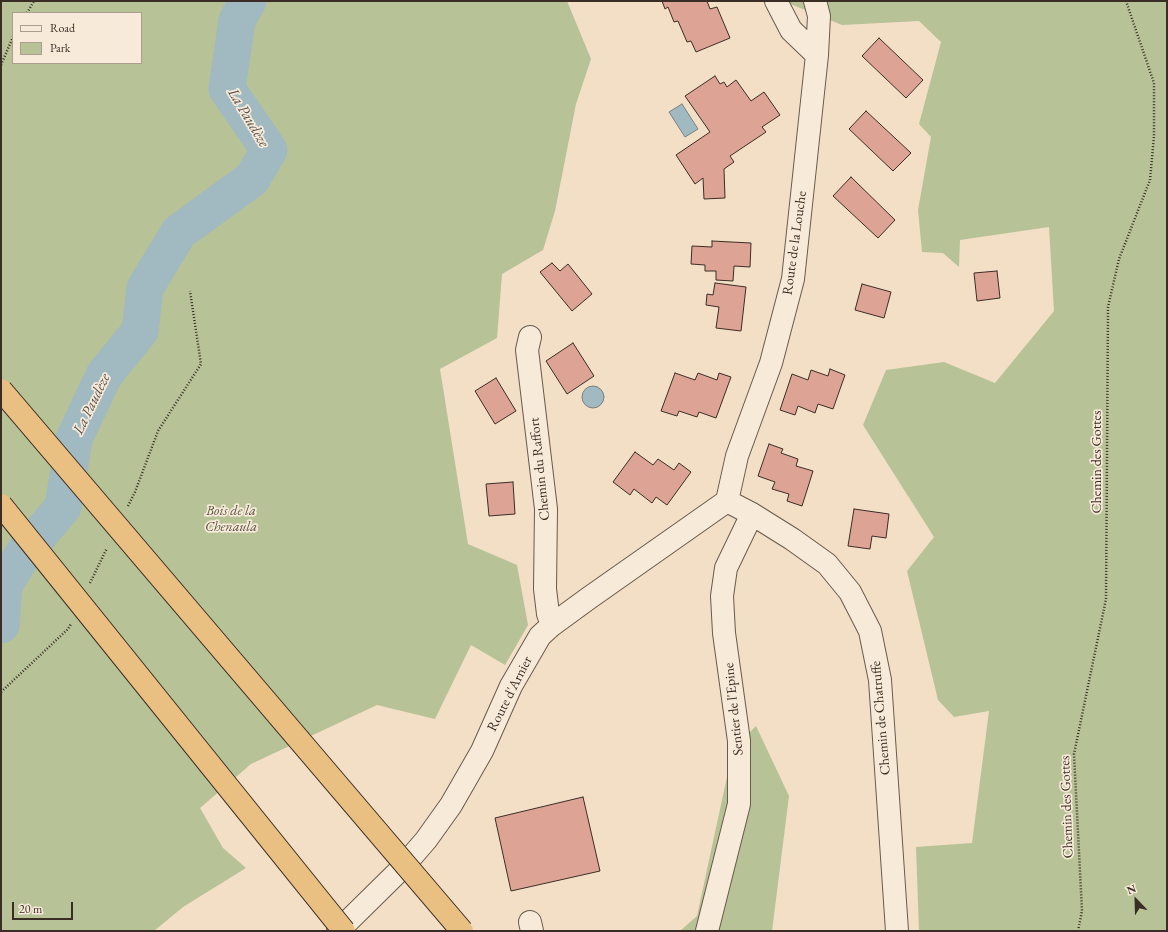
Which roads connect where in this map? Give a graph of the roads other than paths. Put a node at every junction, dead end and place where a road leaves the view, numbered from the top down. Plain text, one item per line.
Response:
1 (776, 1) edge
2 (815, 1) edge
3 (817, 55) junction
4 (530, 337) dead end
5 (1, 390) edge
6 (727, 501) junction
7 (1, 506) edge
8 (752, 514) junction
9 (552, 625) junction
10 (338, 931) edge
11 (344, 931) edge
12 (462, 931) edge
13 (707, 931) edge
14 (897, 931) edge

1 - 3 street
2 - 3 street, Route de la Louche
3 - 6 street, Route de la Louche
4 - 9 street, Chemin du Raffort
5 - 12 highway, bridge
6 - 8 street, Chemin de Chatruffe
6 - 9 street, Route d'Arnier
7 - 11 highway, bridge
8 - 13 street, Sentier de l'Epine
8 - 14 street, Chemin de Chatruffe
9 - 10 street, Route d'Arnier

